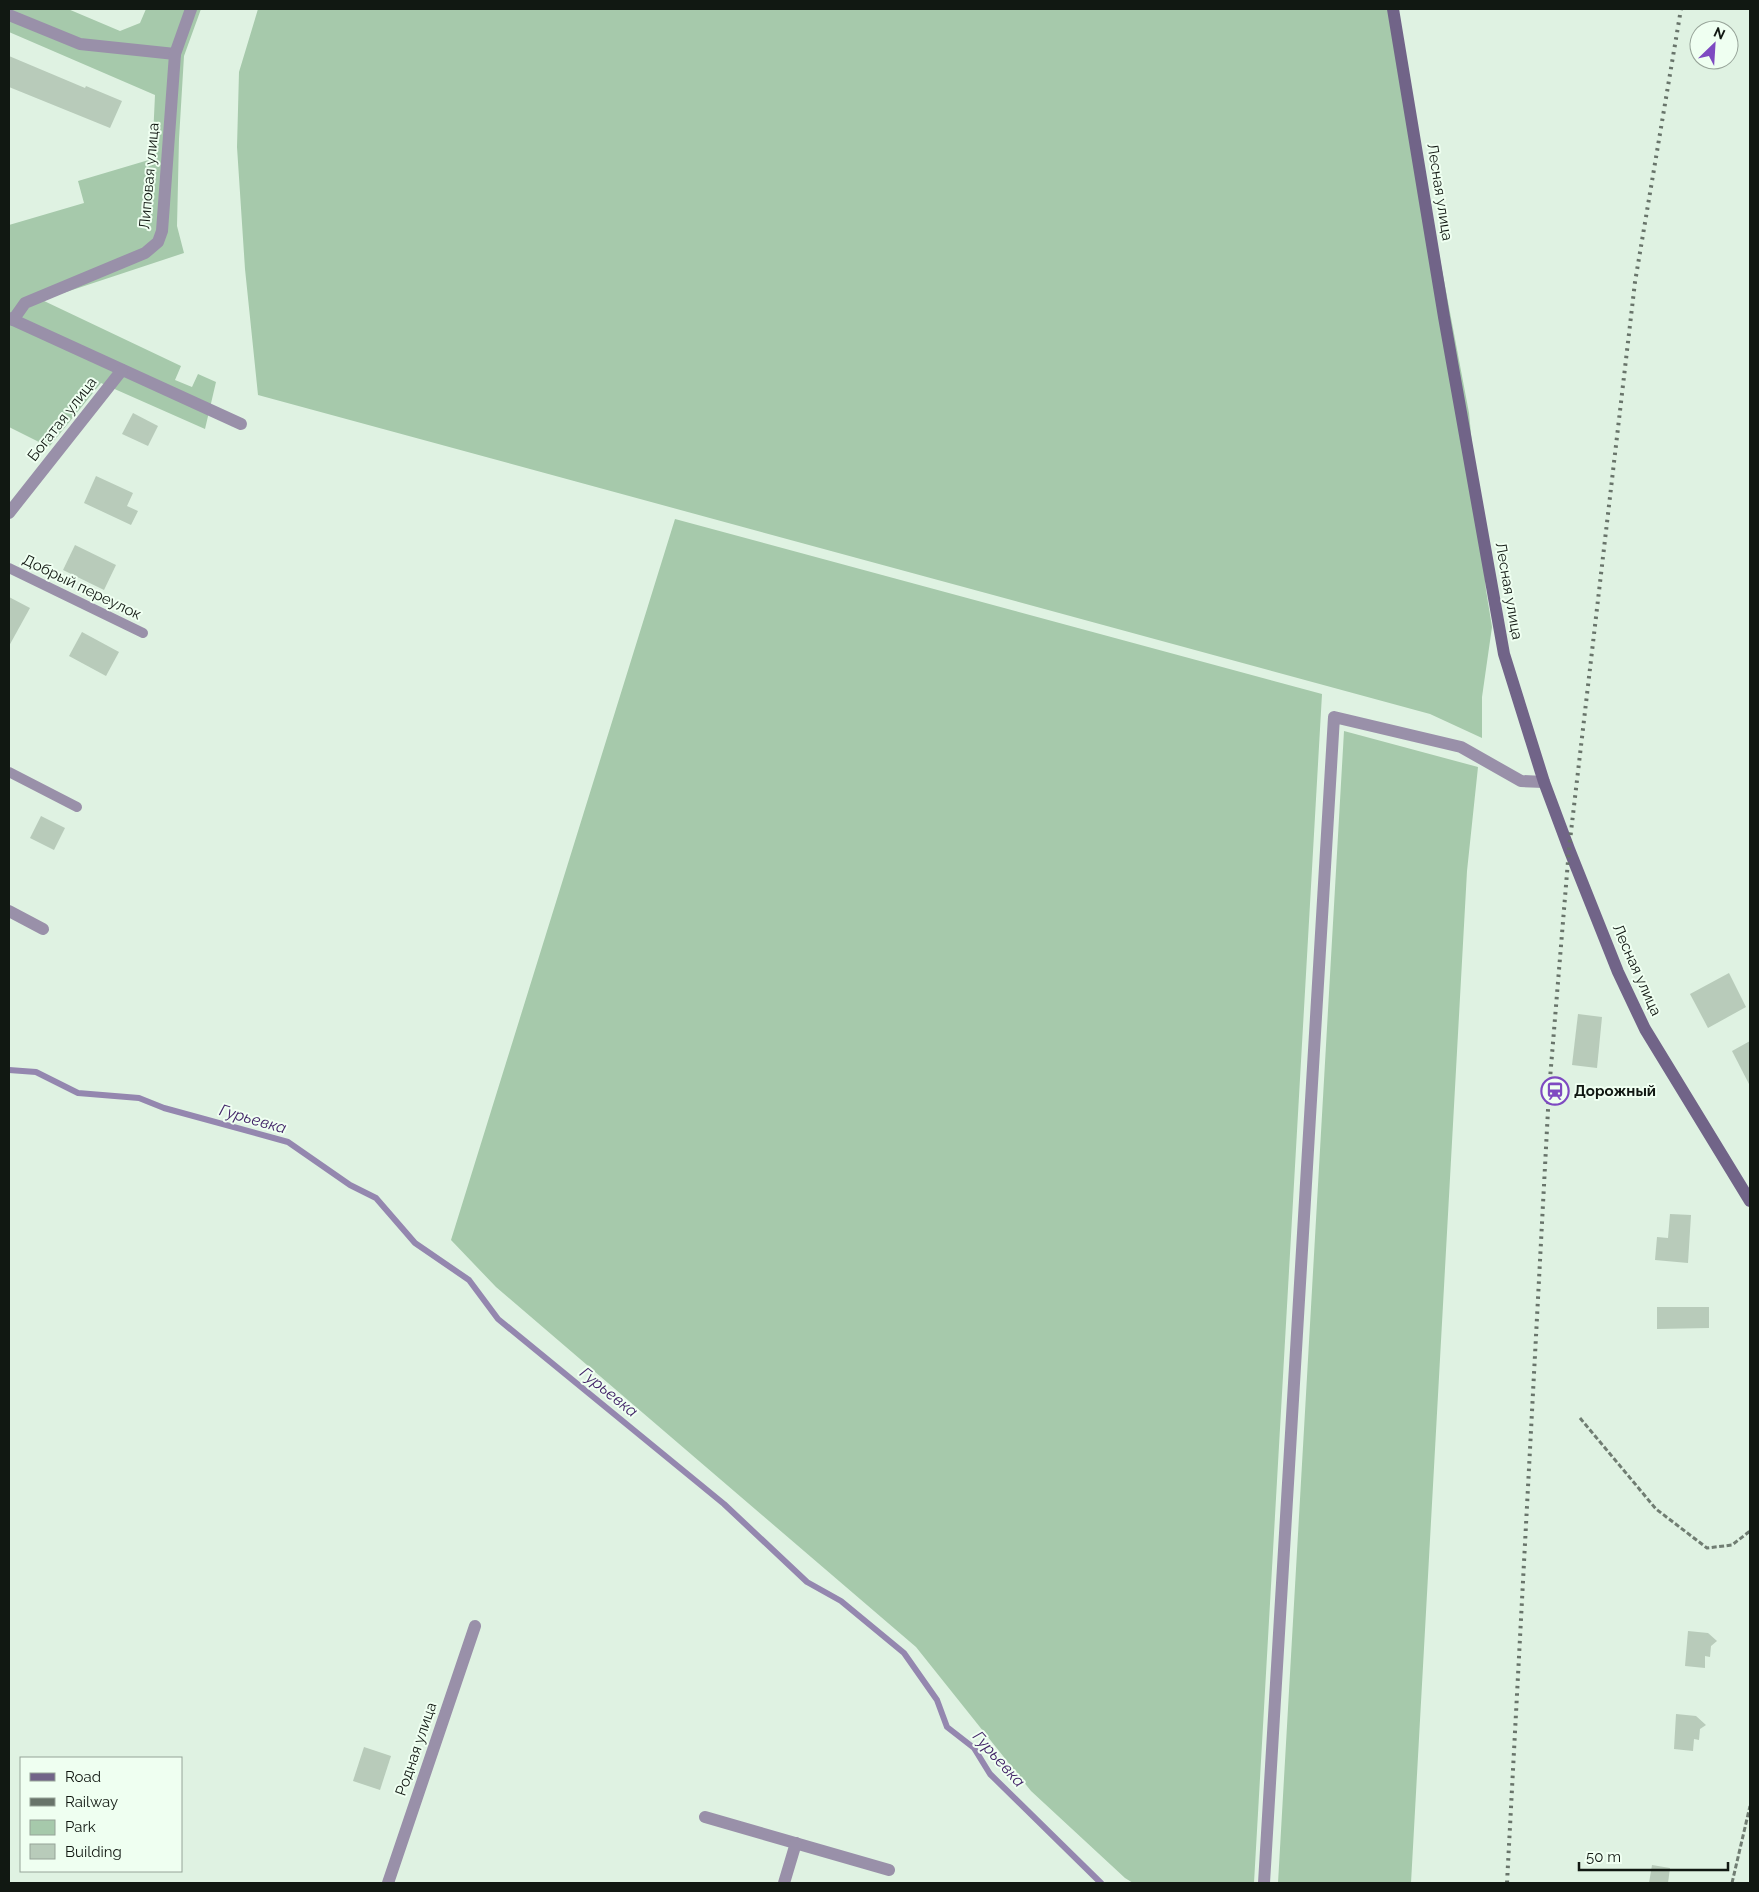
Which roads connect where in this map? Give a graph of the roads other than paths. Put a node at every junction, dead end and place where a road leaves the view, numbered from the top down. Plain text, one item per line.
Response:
1 (191, 9) edge
2 (1393, 9) edge
3 (9, 15) edge
4 (175, 54) junction
5 (11, 319) edge
6 (122, 370) junction
7 (241, 424) dead end
8 (9, 513) edge
9 (9, 568) edge
10 (143, 633) dead end
11 (9, 772) edge
12 (1544, 782) junction
13 (77, 807) dead end
14 (9, 911) edge
15 (43, 930) dead end
16 (1750, 1201) edge
17 (475, 1626) dead end
18 (705, 1817) dead end
19 (796, 1843) junction
20 (890, 1870) dead end
21 (388, 1883) edge
22 (784, 1883) edge
23 (1264, 1883) edge

1 - 4 street, Липовая улица
2 - 12 street, Лесная улица
3 - 4 street
4 - 5 street, Липовая улица
5 - 6 street
6 - 7 street
6 - 8 street, Богатая улица
9 - 10 lane, Добрый переулок
11 - 13 lane
12 - 16 street, Лесная улица
12 - 23 street
14 - 15 street
17 - 21 street, Родная улица
18 - 19 street
19 - 20 street
19 - 22 street

